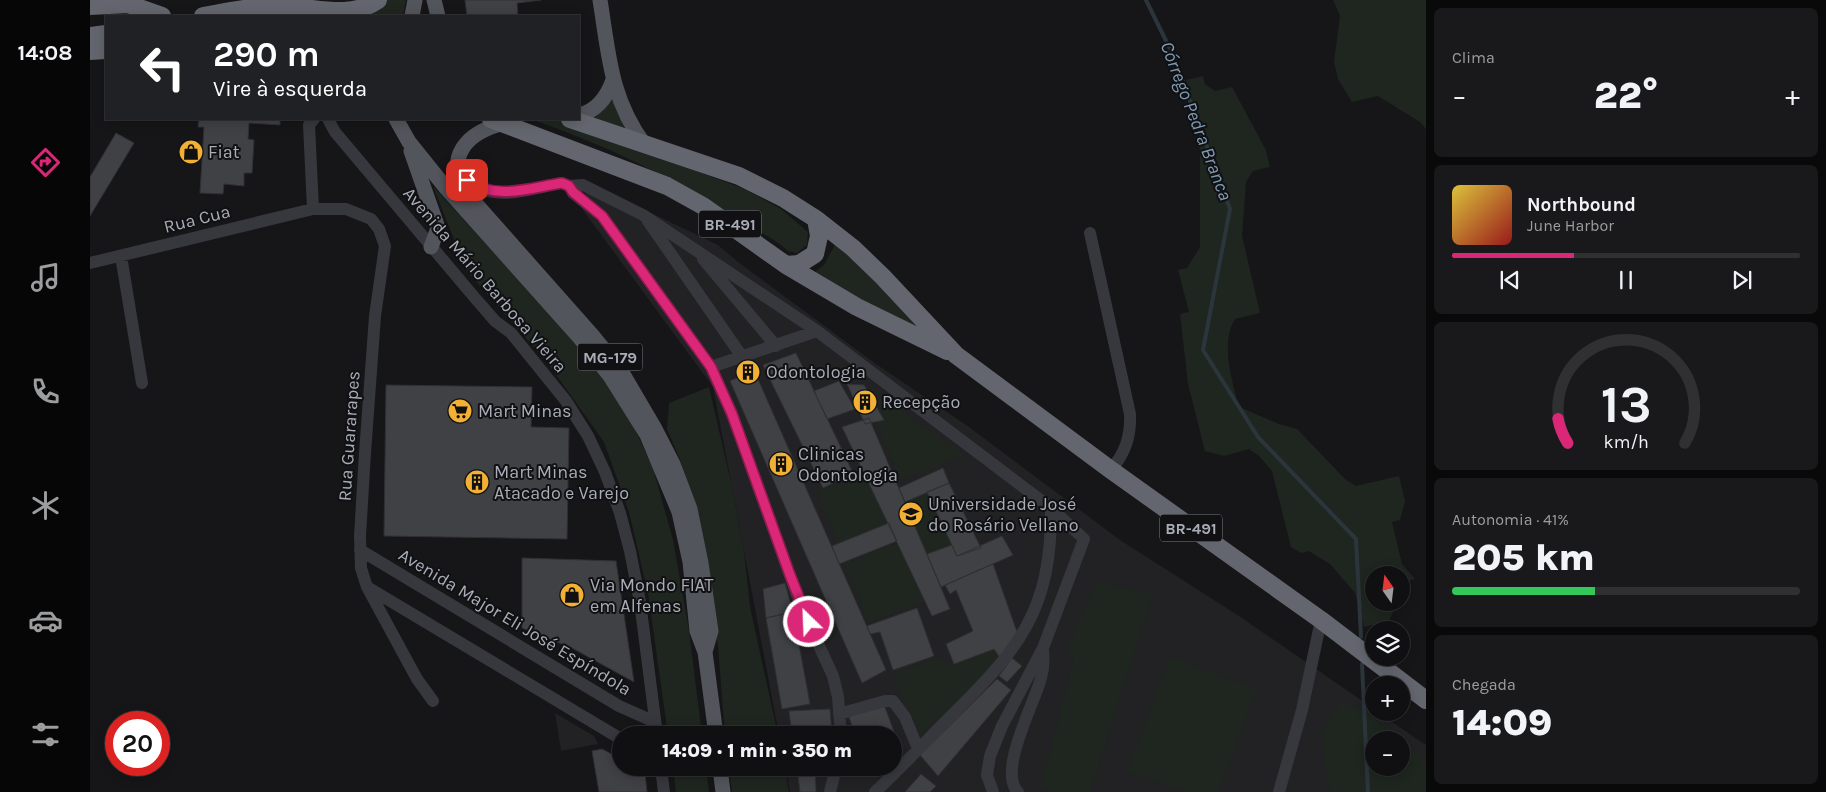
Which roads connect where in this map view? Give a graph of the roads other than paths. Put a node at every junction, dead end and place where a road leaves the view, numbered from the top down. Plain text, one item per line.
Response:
1 (378, 0) edge
2 (415, 0) edge
3 (434, 0) edge
4 (600, 0) edge
5 (132, 2) edge
6 (90, 6) edge
7 (160, 15) edge
8 (210, 15) edge
9 (412, 15) edge
10 (438, 15) edge
11 (105, 34) edge
12 (90, 36) edge
13 (105, 50) edge
14 (90, 51) edge
15 (612, 80) junction
16 (580, 114) edge
17 (329, 120) edge
18 (397, 120) edge
19 (573, 120) edge
20 (498, 121) edge
21 (311, 122) edge
22 (409, 142) junction
23 (644, 144) junction
24 (457, 172) junction
25 (569, 186) junction
26 (313, 209) junction
27 (644, 215) junction
28 (816, 219) junction
29 (1090, 233) dead end
30 (431, 247) junction
31 (693, 248) junction
32 (121, 256) junction
33 (90, 262) edge
34 (786, 265) junction
35 (817, 332) junction
36 (776, 346) junction
37 (956, 355) junction
38 (743, 358) junction
39 (711, 367) junction
40 (142, 383) dead end
41 (1111, 470) junction
42 (1051, 508) junction
43 (360, 550) junction
44 (367, 588) junction
45 (1321, 620) junction
46 (1043, 648) junction
47 (705, 652) junction
48 (1426, 700) edge
49 (433, 701) dead end
50 (839, 714) junction
51 (655, 722) junction
52 (656, 726) edge
53 (715, 726) edge
54 (840, 726) edge
55 (612, 734) edge
56 (918, 749) junction
57 (662, 776) edge
58 (721, 776) edge
59 (834, 776) edge
60 (664, 792) edge
61 (723, 792) edge
62 (830, 792) edge
63 (875, 792) edge
64 (993, 792) edge
65 (1018, 792) edge
66 (1279, 792) edge

1 - 8 highway
2 - 9 main road
3 - 10 main road
4 - 15 main road
5 - 6 highway
5 - 7 highway
11 - 12 highway
13 - 14 highway
15 - 16 main road
15 - 23 main road
17 - 30 street, Avenida Mário Barbosa Vieira
18 - 22 main road, MG-179
19 - 23 highway, BR-491
20 - 24 main road
20 - 34 highway, BR-491
21 - 26 street
22 - 30 main road
22 - 47 main road, MG-179
23 - 28 highway, BR-491
24 - 25 street
24 - 47 main road, MG-179
25 - 27 street
25 - 39 street
26 - 32 street, Rua Cua
26 - 43 street, Rua Guararapes
27 - 31 street
27 - 38 street
28 - 34 highway
28 - 37 highway, BR-491
29 - 41 street
30 - 51 street, Avenida Mário Barbosa Vieira
31 - 35 street
31 - 36 street
32 - 33 street, Rua Cua
32 - 40 street
34 - 37 highway, BR-491
35 - 36 street
35 - 42 street
36 - 38 street
37 - 41 highway, BR-491
38 - 39 street
39 - 50 street
41 - 45 highway, BR-491
42 - 46 street
42 - 56 street
43 - 44 street, Rua Guararapes
43 - 51 street, Avenida Major Eli José Espíndola
44 - 49 street, Rua Guararapes
44 - 55 street
45 - 48 highway, BR-491
45 - 66 street
46 - 64 street
46 - 65 street
47 - 53 main road, MG-179
50 - 54 street
50 - 56 street
51 - 52 street, Avenida Mário Barbosa Vieira
56 - 63 street
57 - 60 street
58 - 61 main road
59 - 62 street

